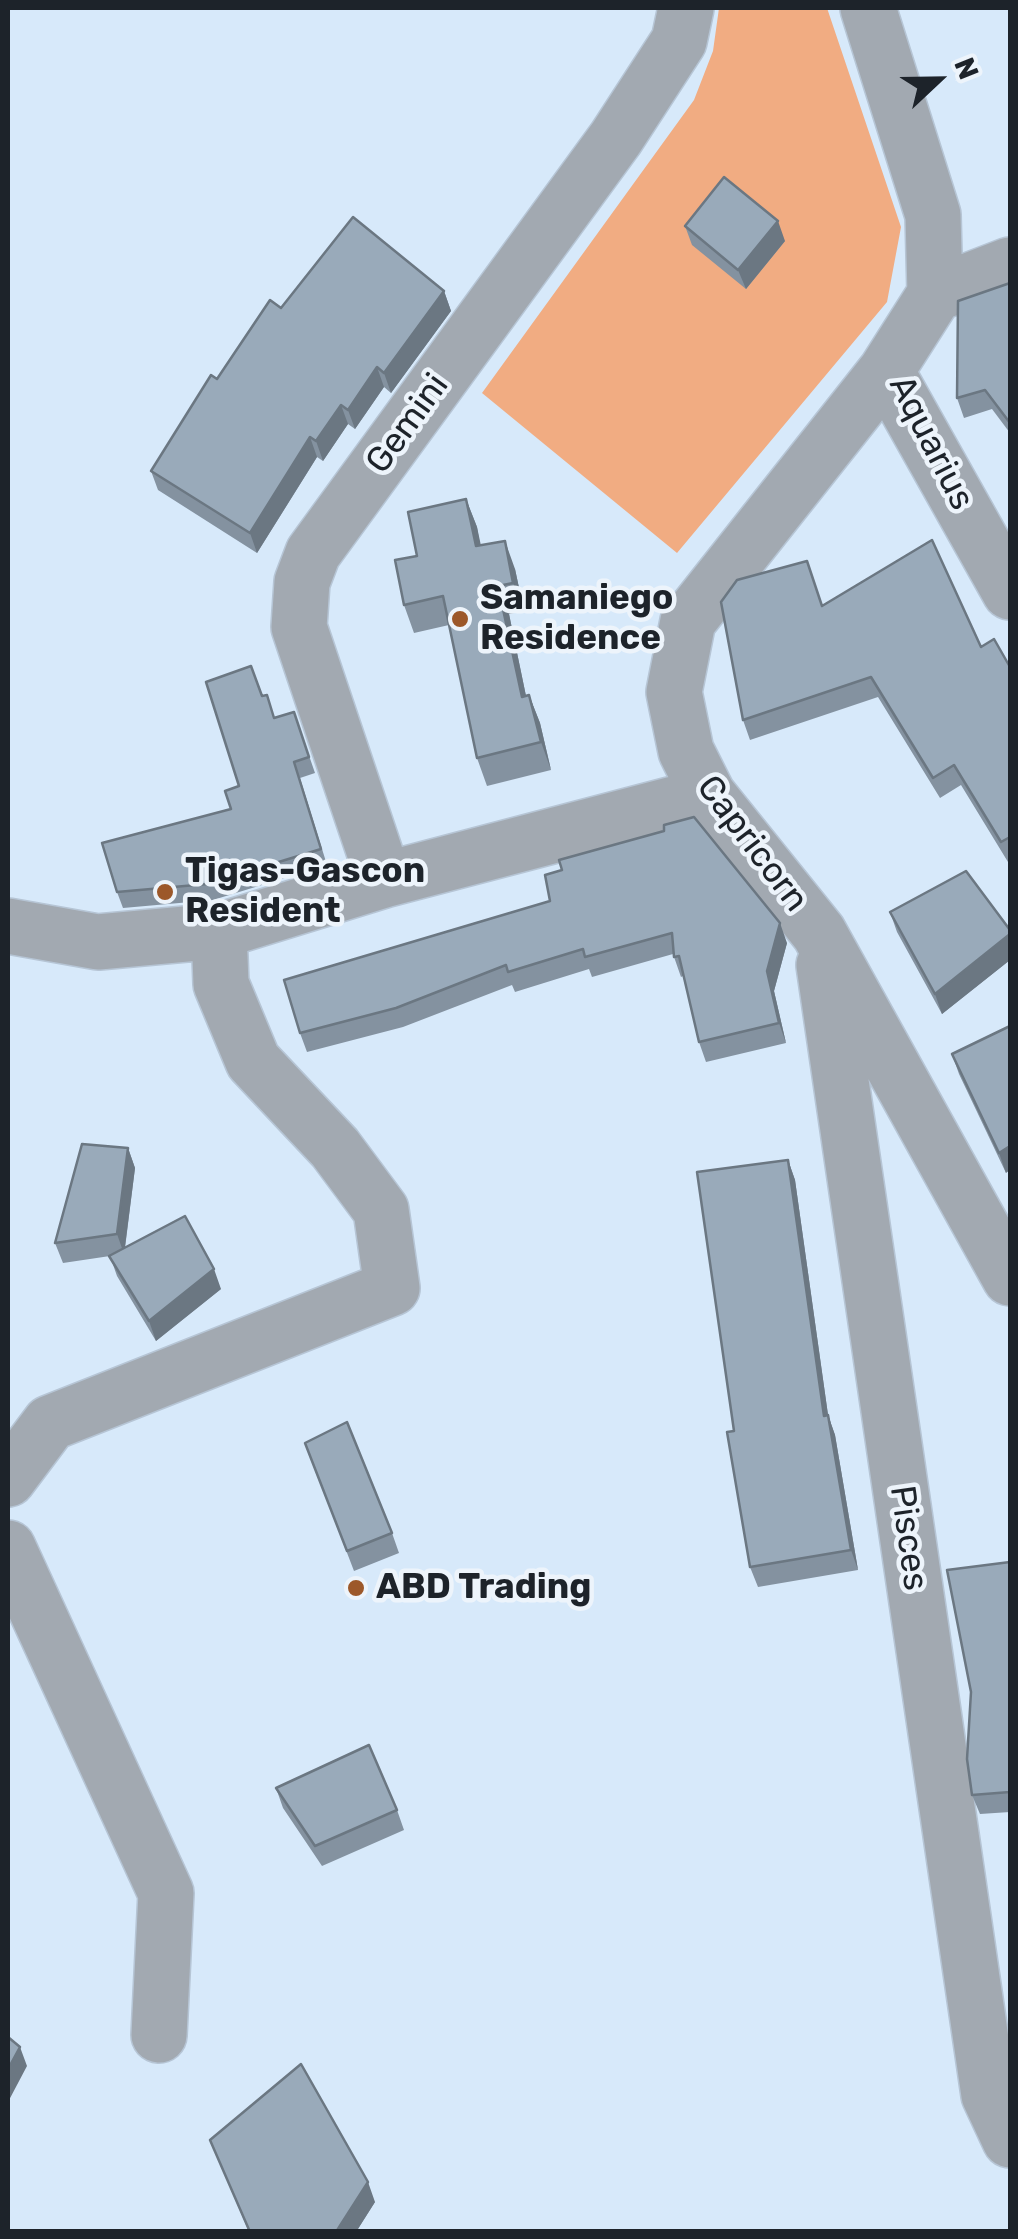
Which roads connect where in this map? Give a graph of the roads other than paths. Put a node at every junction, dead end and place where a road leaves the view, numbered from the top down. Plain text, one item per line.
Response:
1 (686, 8) edge
2 (868, 8) edge
3 (1010, 265) edge
4 (935, 294) junction
5 (886, 371) junction
6 (1010, 592) edge
7 (708, 794) junction
8 (384, 880) junction
9 (8, 926) edge
10 (219, 932) junction
11 (820, 932) junction
12 (1010, 1278) edge
13 (8, 1479) edge
14 (8, 1548) edge
15 (159, 2035) dead end
16 (1010, 2140) edge

1 - 8 street, Gemini
2 - 4 street
3 - 4 street
4 - 5 street, Aquarius
5 - 6 street, Aquarius
5 - 7 street, Capricorn
7 - 8 street
7 - 11 street, Capricorn
8 - 10 street
9 - 10 street
10 - 13 street
11 - 12 street, Capricorn
11 - 16 street, Pisces
14 - 15 street

